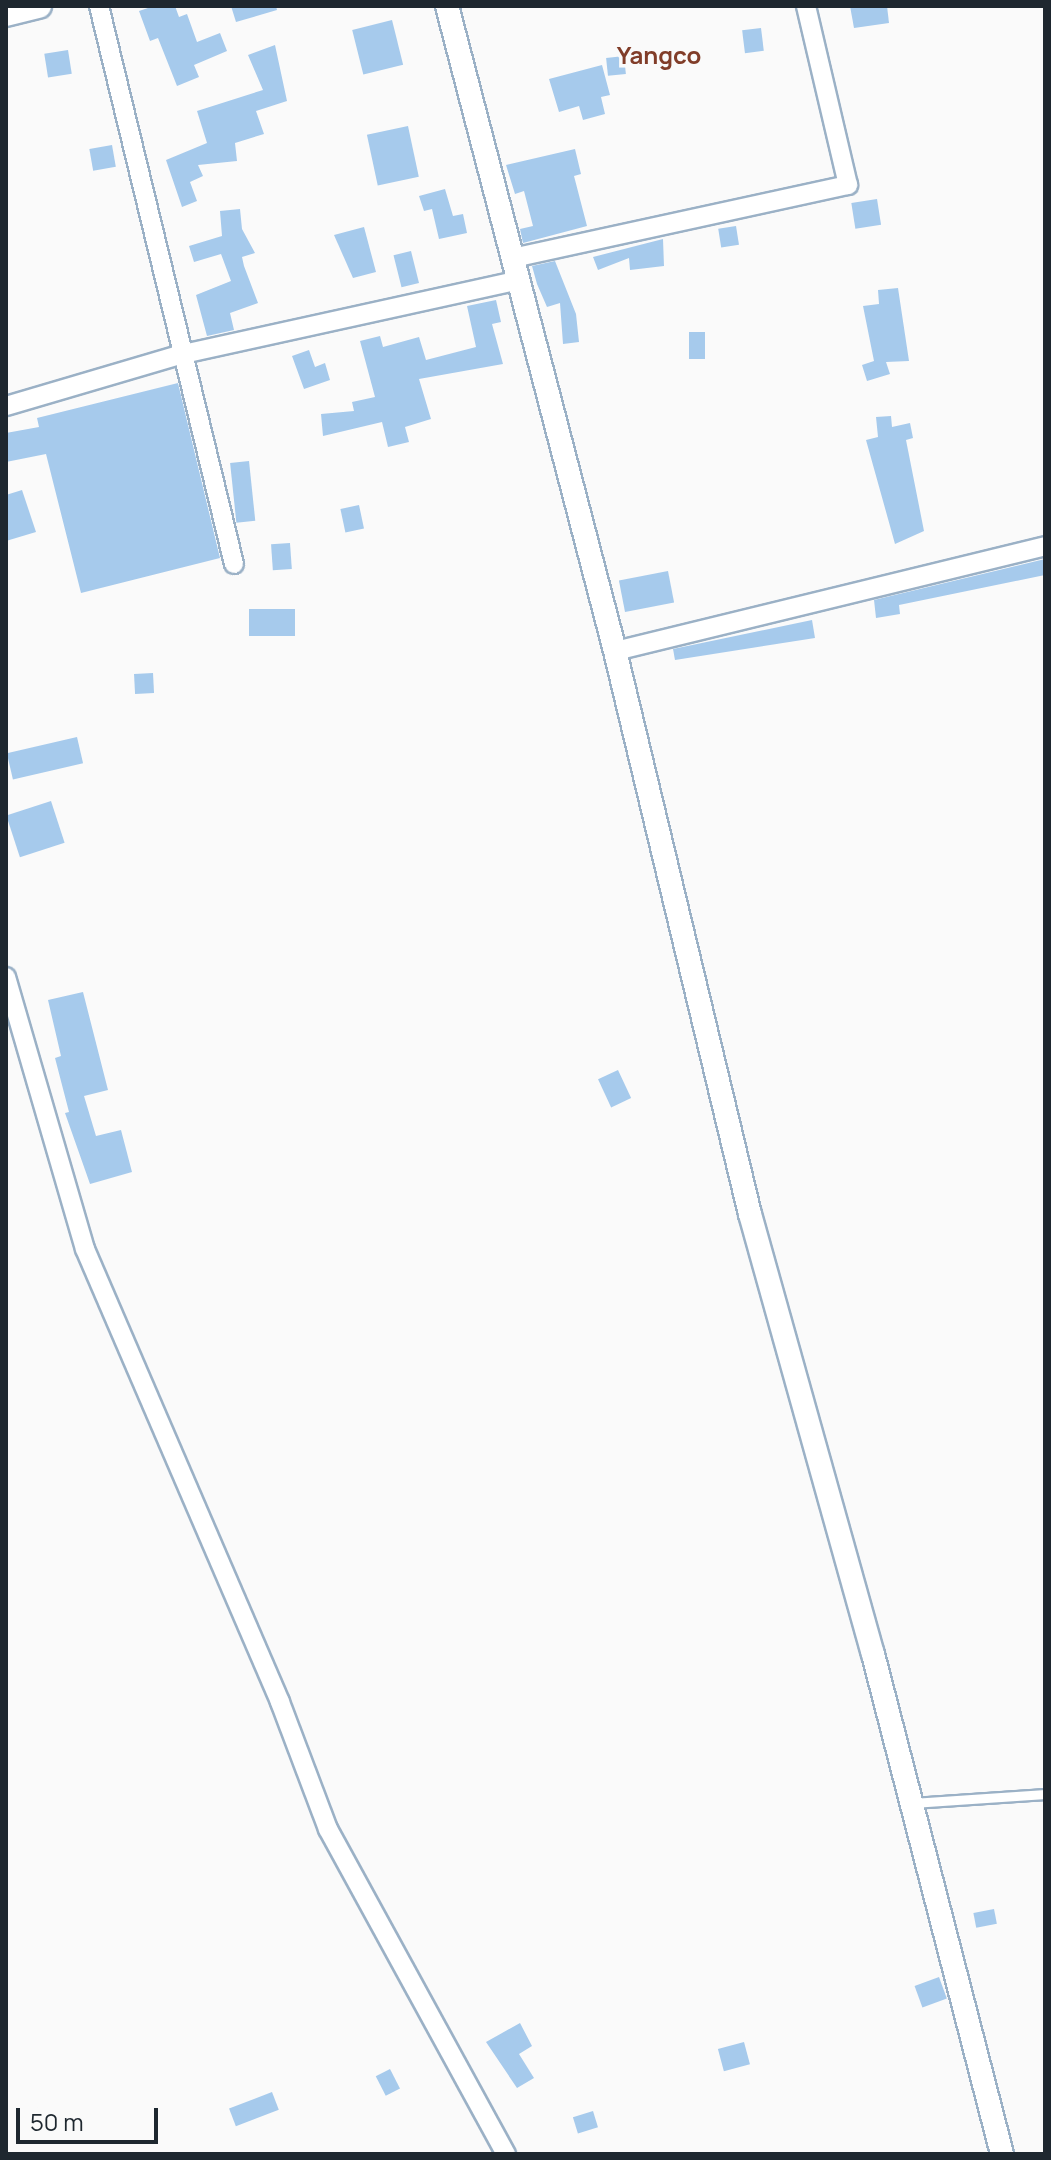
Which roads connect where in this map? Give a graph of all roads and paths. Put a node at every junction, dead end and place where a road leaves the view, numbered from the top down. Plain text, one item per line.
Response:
1 (39, 6) edge
2 (99, 6) edge
3 (447, 6) edge
4 (806, 6) edge
5 (6, 14) edge
6 (516, 269) junction
7 (183, 354) junction
8 (6, 406) edge
9 (1045, 546) edge
10 (234, 564) dead end
11 (615, 651) junction
12 (6, 977) edge
13 (1045, 1794) edge
14 (913, 1803) junction
15 (506, 2154) edge
16 (1002, 2154) edge

1 - 5 main road
2 - 7 street
3 - 6 street
4 - 6 street
6 - 7 street
6 - 11 street
7 - 8 street
7 - 10 street
9 - 11 street
11 - 14 street
12 - 15 street
13 - 14 lane
14 - 16 street

